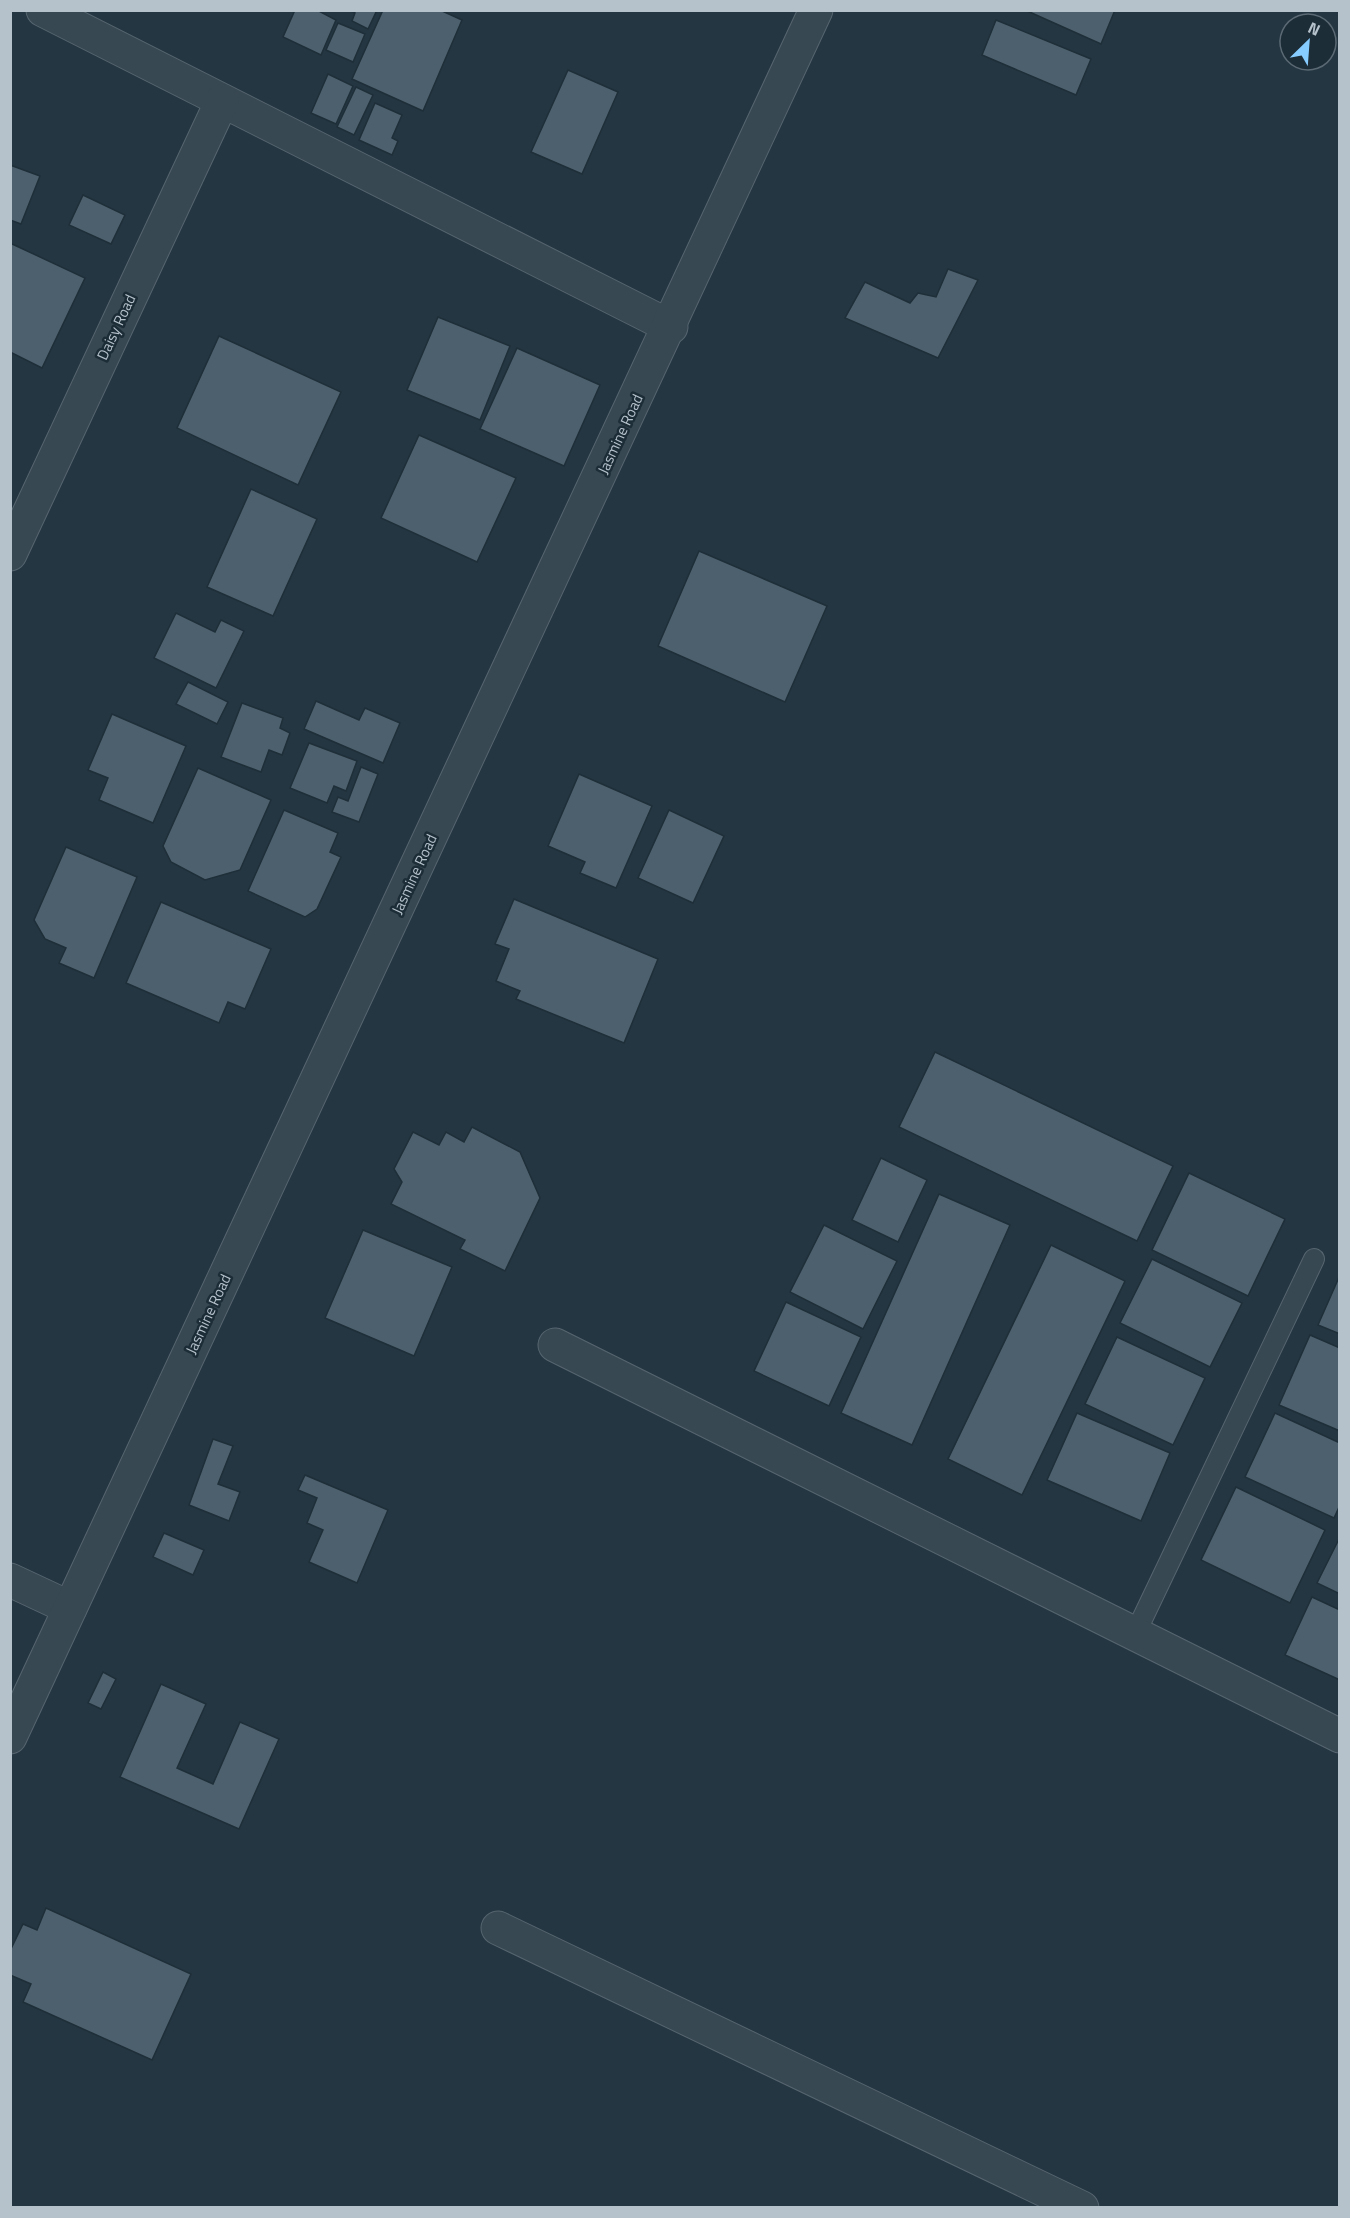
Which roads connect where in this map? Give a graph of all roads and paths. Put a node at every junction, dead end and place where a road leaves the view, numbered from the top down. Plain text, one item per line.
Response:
1 (43, 10) edge
2 (816, 10) edge
3 (222, 101) junction
4 (670, 327) junction
5 (10, 554) edge
6 (1314, 1259) dead end
7 (555, 1345) dead end
8 (10, 1580) edge
9 (70, 1608) junction
10 (1135, 1634) junction
11 (1340, 1736) edge
12 (10, 1737) edge
13 (498, 1928) dead end
14 (1082, 2208) edge

1 - 3 street
2 - 4 street, Jasmine Road
3 - 4 street
3 - 5 street, Daisy Road
4 - 9 street, Jasmine Road
6 - 10 lane
7 - 10 street
8 - 9 street
9 - 12 street, Jasmine Road
10 - 11 street
13 - 14 street

